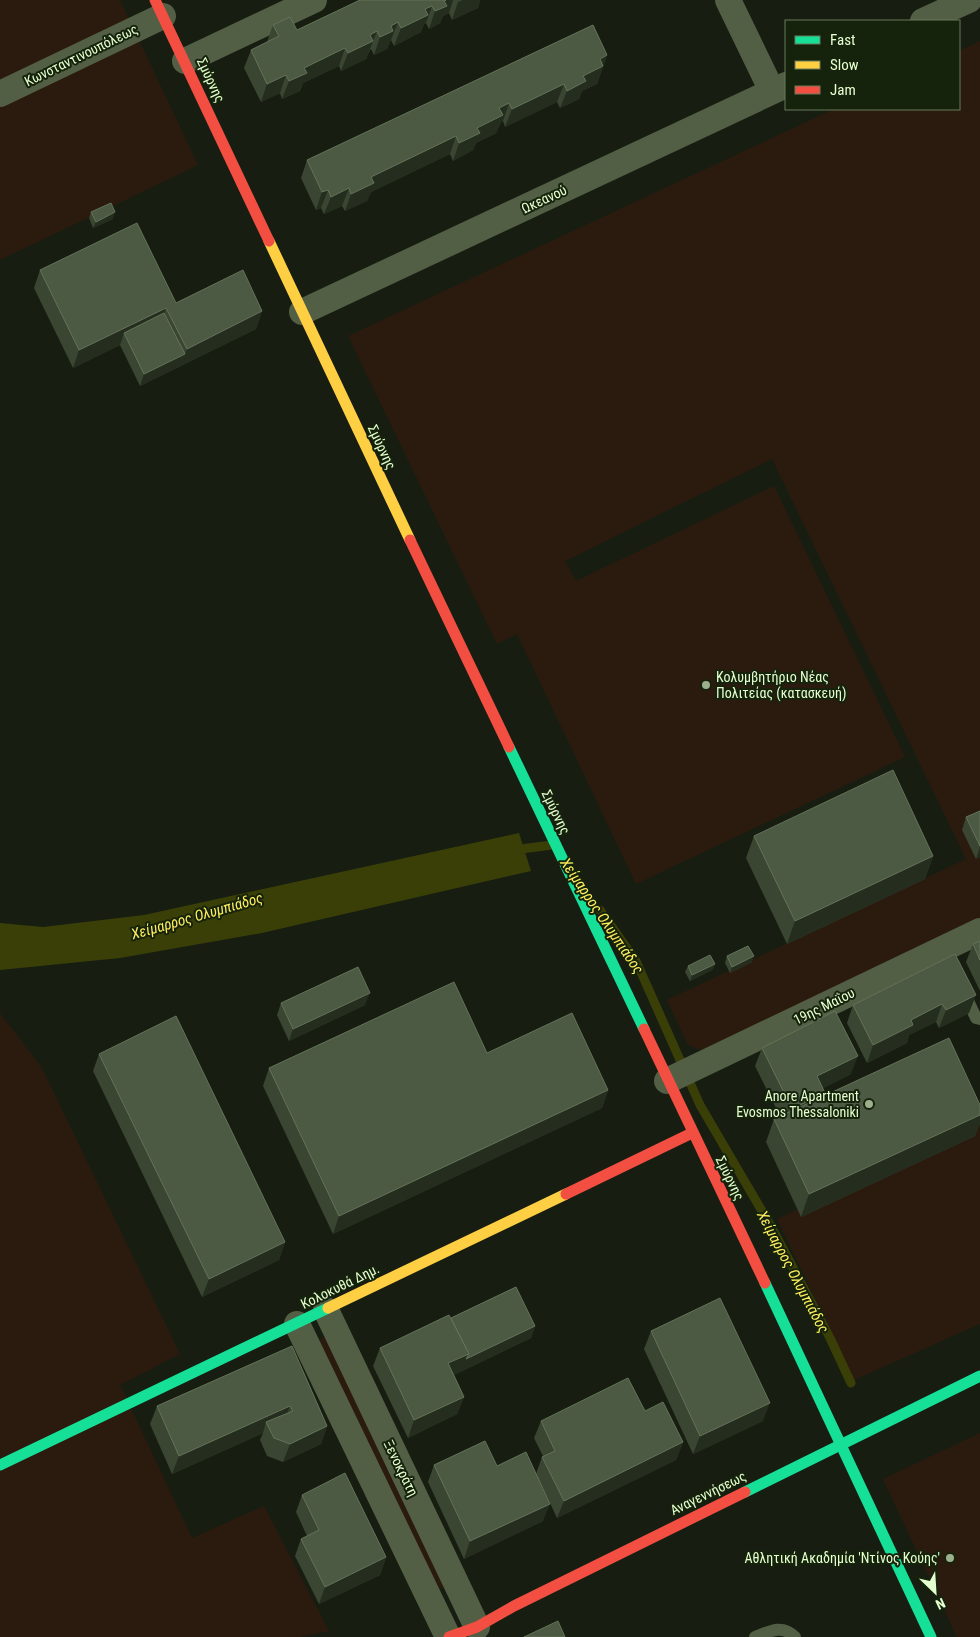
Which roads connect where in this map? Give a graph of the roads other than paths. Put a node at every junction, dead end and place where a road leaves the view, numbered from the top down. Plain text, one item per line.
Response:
1 (314, 0) edge
2 (728, 0) edge
3 (968, 0) edge
4 (159, 8) edge
5 (925, 20) edge
6 (186, 61) junction
7 (779, 88) edge
8 (0, 94) edge
9 (302, 312) junction
10 (980, 931) edge
11 (960, 983) edge
12 (980, 1019) edge
13 (668, 1081) junction
14 (692, 1133) junction
15 (326, 1310) junction
16 (297, 1324) junction
17 (980, 1376) edge
18 (842, 1443) junction
19 (0, 1465) edge
20 (459, 1634) edge
21 (756, 1637) edge
22 (795, 1637) edge
23 (931, 1637) edge

1 - 6 street
2 - 7 street
3 - 5 street
4 - 6 street, Σμύρνης
4 - 8 street, Κωνσταντινουπόλεως
6 - 9 street, Σμύρνης
7 - 9 street, Ωκεανού
9 - 13 street, Σμύρνης
10 - 13 street, 19ης Μαΐου
11 - 12 lane
13 - 14 street, Σμύρνης
14 - 15 street, Κολοκυθά Δημ.
14 - 18 street, Σμύρνης
15 - 16 street, Κολοκυθά Δημ.
15 - 20 street, Ξενοκράτη
16 - 19 street, Κολοκυθά Δημ.
16 - 20 street
17 - 18 street, Αναγεννήσεως
18 - 20 street, Αναγεννήσεως
18 - 23 street, Σμύρνης
21 - 22 lane

